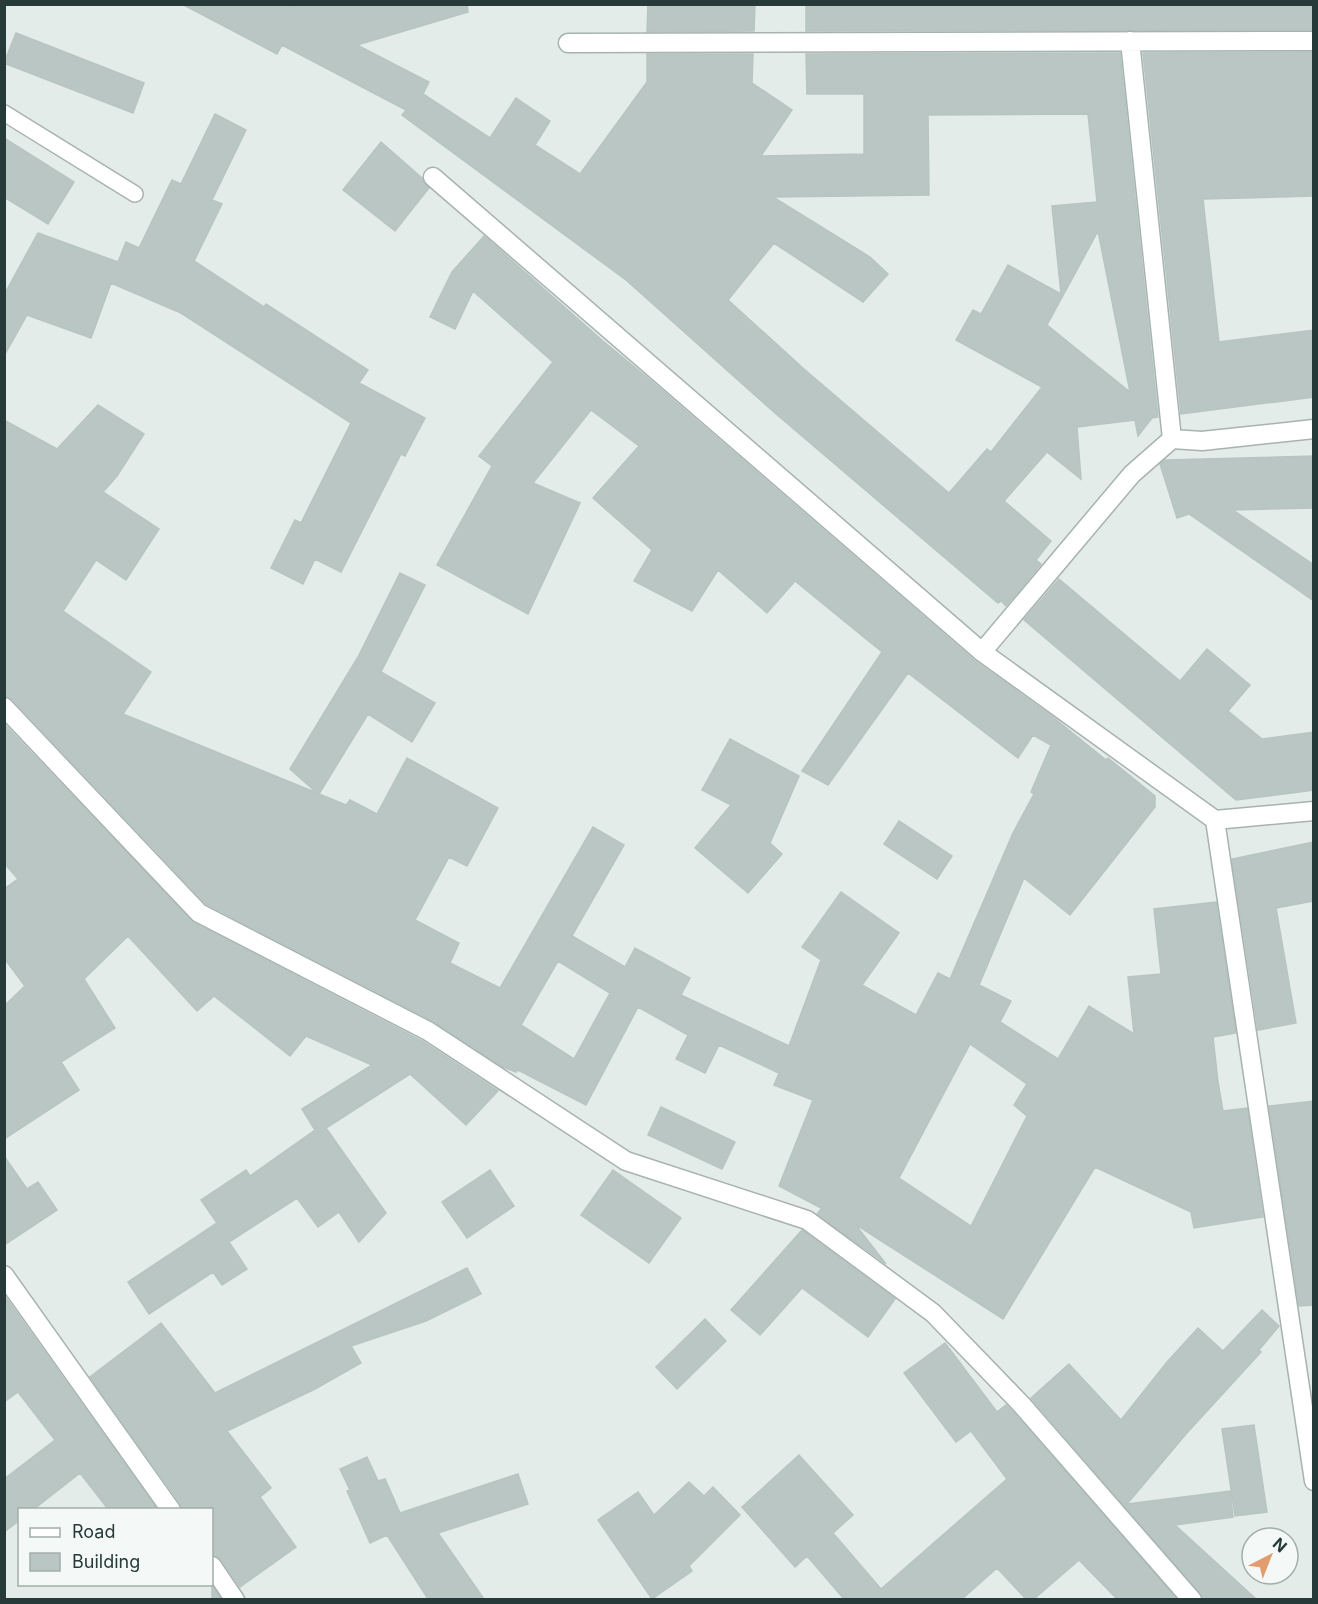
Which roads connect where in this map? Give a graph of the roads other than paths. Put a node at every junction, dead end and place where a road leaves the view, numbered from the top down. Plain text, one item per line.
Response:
1 (1314, 41) edge
2 (1130, 42) junction
3 (568, 43) dead end
4 (4, 113) edge
5 (433, 177) dead end
6 (135, 194) dead end
7 (1314, 429) edge
8 (1172, 439) junction
9 (982, 652) junction
10 (4, 707) edge
11 (1314, 811) edge
12 (1215, 820) junction
13 (4, 1275) edge
14 (1314, 1481) edge
15 (170, 1508) edge
16 (213, 1567) edge
17 (235, 1599) edge
18 (1192, 1599) edge

1 - 2 street
2 - 3 street
2 - 8 street
4 - 6 lane
5 - 9 street
7 - 8 street
8 - 9 street
9 - 12 street
10 - 18 street
11 - 12 street
12 - 14 street
13 - 15 street
16 - 17 street

